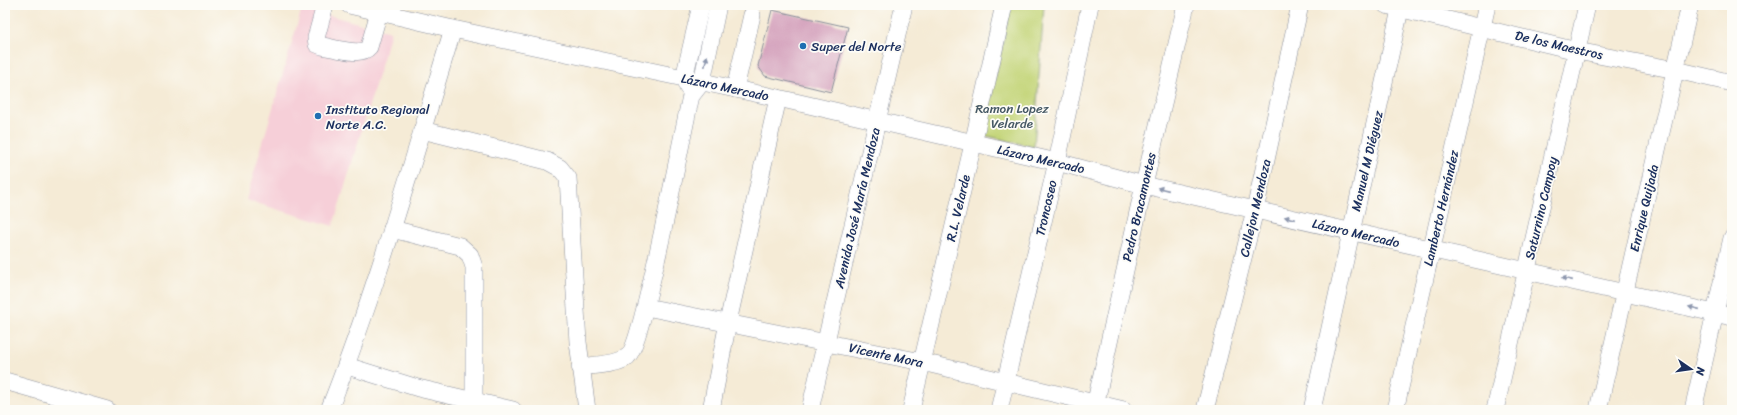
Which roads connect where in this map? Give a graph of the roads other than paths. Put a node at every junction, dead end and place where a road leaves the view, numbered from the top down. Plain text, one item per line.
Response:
1 (325, 5) edge
2 (349, 5) edge
3 (701, 5) edge
4 (718, 5) edge
5 (904, 5) edge
6 (1004, 5) edge
7 (1090, 5) edge
8 (1186, 5) edge
9 (1300, 5) edge
10 (1486, 5) edge
11 (1587, 5) edge
12 (1690, 5) edge
13 (1396, 6) edge
14 (379, 12) junction
15 (752, 15) dead end
16 (1482, 27) junction
17 (453, 29) junction
18 (1577, 51) junction
19 (1676, 70) junction
20 (684, 78) junction
21 (702, 82) junction
22 (1732, 84) edge
23 (735, 89) junction
24 (691, 96) junction
25 (778, 98) junction
26 (877, 122) junction
27 (422, 130) junction
28 (973, 144) junction
29 (1057, 162) junction
30 (1144, 185) junction
31 (1255, 210) junction
32 (392, 229) junction
33 (1351, 232) junction
34 (1732, 238) edge
35 (1432, 250) junction
36 (1527, 270) junction
37 (1625, 292) junction
38 (646, 306) junction
39 (1724, 315) edge
40 (728, 322) junction
41 (825, 343) junction
42 (922, 362) junction
43 (347, 366) junction
44 (580, 367) junction
45 (5, 381) edge
46 (1005, 382) junction
47 (474, 402) junction
48 (72, 405) edge
49 (1095, 407) edge
50 (106, 410) edge
51 (329, 410) edge
52 (513, 410) edge
53 (587, 410) edge
54 (711, 410) edge
55 (810, 410) edge
56 (911, 410) edge
57 (999, 410) edge
58 (1124, 410) edge
59 (1205, 410) edge
60 (1312, 410) edge
61 (1395, 410) edge
62 (1495, 410) edge
63 (1598, 410) edge
64 (1693, 410) edge

1 - 14 street
2 - 14 street, Lázaro Mercado
3 - 20 street
21 -> 4 street
5 - 26 street, Avenida José María Mendoza
6 - 28 street, R.L. Velarde
7 - 29 street, Troncoseo
8 - 30 street, Pedro Bracamontes
9 - 31 street, Callejon Mendoza
10 - 16 street, Lamberto Hernández
11 - 18 street, Saturnino Campoy
12 - 19 street, Enrique Quijada
13 - 16 street, De los Maestros
13 - 33 street, Manuel M Diéguez
14 - 17 street, Lázaro Mercado
15 - 23 street
16 - 18 street, De los Maestros
16 - 35 street, Lamberto Hernández
17 - 20 street, Lázaro Mercado
17 - 27 street
18 - 19 street, De los Maestros
18 - 36 street, Saturnino Campoy
19 - 22 street, De los Maestros
19 - 37 street, Enrique Quijada
20 - 21 street, Lázaro Mercado
20 - 24 street
21 - 23 street, Lázaro Mercado
21 - 24 street
23 - 25 street, Lázaro Mercado
24 - 38 street
25 - 26 street, Lázaro Mercado
25 - 40 street
26 - 28 street, Lázaro Mercado
26 - 41 street, Avenida José María Mendoza
27 - 32 street
27 - 44 street
28 - 29 street, Lázaro Mercado
28 - 42 street, R.L. Velarde
29 - 30 street, Lázaro Mercado
29 - 46 street, Troncoseo
31 -> 30 street, Lázaro Mercado
30 - 49 street, Pedro Bracamontes
33 -> 31 street, Lázaro Mercado
31 - 59 street, Callejon Mendoza
32 - 43 street
32 - 47 street
33 - 35 street, Lázaro Mercado
33 - 60 street, Manuel M Diéguez
34 - 39 street
35 - 36 street, Lázaro Mercado
35 - 61 street, Lamberto Hernández
37 -> 36 street, Lázaro Mercado
36 - 62 street, Saturnino Campoy
39 -> 37 street, Lázaro Mercado
37 - 63 street, Enrique Quijada
38 - 40 street, Vicente Mora
38 - 44 street
39 - 64 street
40 - 41 street, Vicente Mora
40 - 54 street
41 - 42 street, Vicente Mora
41 - 55 street, Avenida José María Mendoza
42 - 46 street, Vicente Mora
42 - 56 street, R.L. Velarde
43 - 47 street
43 - 51 street
44 - 53 street
45 - 48 street
46 - 49 street, Vicente Mora
46 - 57 street, Troncoseo
47 - 52 street
48 - 50 street
49 - 58 street, Vicente Mora

